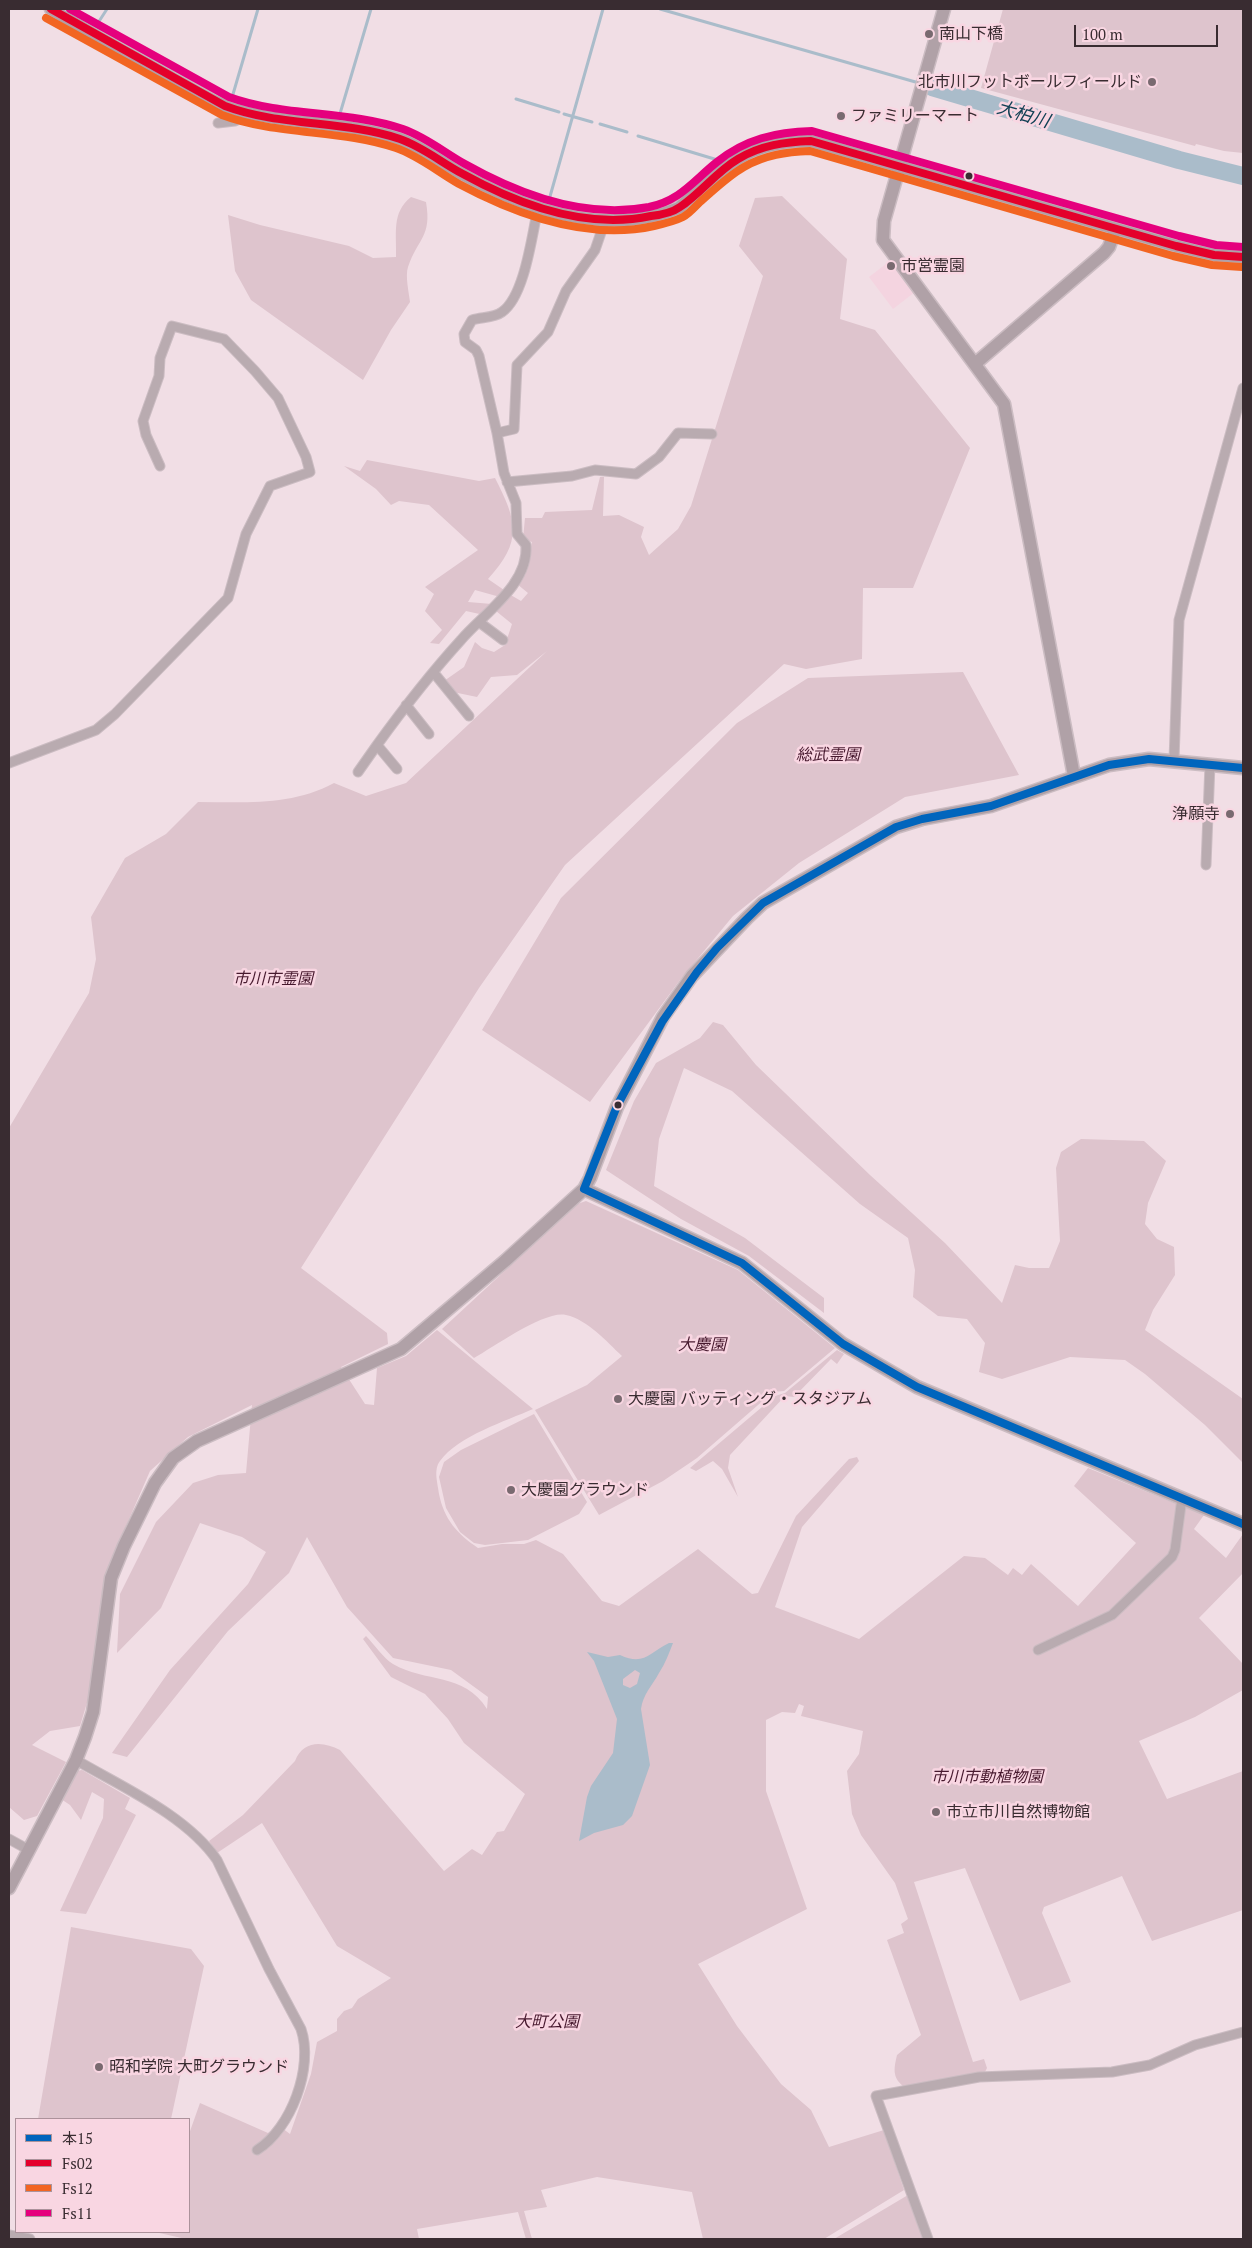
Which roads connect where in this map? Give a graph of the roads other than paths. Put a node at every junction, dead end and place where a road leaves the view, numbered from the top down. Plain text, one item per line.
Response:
1 (50, 9) edge
2 (944, 9) edge
3 (248, 113) junction
4 (218, 123) dead end
5 (900, 166) junction
6 (538, 208) junction
7 (605, 222) junction
8 (1115, 230) junction
9 (1243, 258) edge
10 (976, 363) junction
11 (1243, 388) edge
12 (497, 433) junction
13 (712, 434) dead end
14 (160, 466) dead end
15 (507, 482) junction
16 (479, 622) junction
17 (503, 640) dead end
18 (434, 673) junction
19 (406, 705) junction
20 (469, 716) dead end
21 (429, 734) dead end
22 (377, 745) junction
23 (1174, 760) junction
24 (9, 762) edge
25 (1210, 764) junction
26 (1243, 768) edge
27 (397, 769) dead end
28 (358, 772) dead end
29 (1074, 776) junction
30 (1206, 865) dead end
31 (584, 1189) junction
32 (1182, 1498) junction
33 (1241, 1521) edge
34 (1038, 1650) dead end
35 (76, 1760) junction
36 (9, 1839) edge
37 (29, 1850) junction
38 (9, 1888) edge
39 (1243, 2032) edge
40 (257, 2150) dead end
41 (9, 2235) edge
42 (30, 2239) edge
43 (928, 2239) edge

1 - 3 street
2 - 5 street
3 - 4 street
3 - 6 street
5 - 7 street
5 - 8 street
5 - 10 street
6 - 7 street
6 - 12 street
7 - 12 street
8 - 9 street
8 - 10 street
10 - 29 street
11 - 23 street
12 - 15 street
13 - 15 street
14 - 24 street
15 - 16 street
16 - 17 street
16 - 18 street
18 - 19 street
18 - 20 street
19 - 21 street
19 - 22 street
22 - 27 street
22 - 28 street
23 - 25 street
23 - 29 street
25 - 26 street
25 - 30 street
29 - 31 street
31 - 32 street
31 - 35 street
32 - 33 street
32 - 34 street
35 - 37 street
35 - 40 street
36 - 37 street
37 - 38 street
39 - 43 street
41 - 42 street

